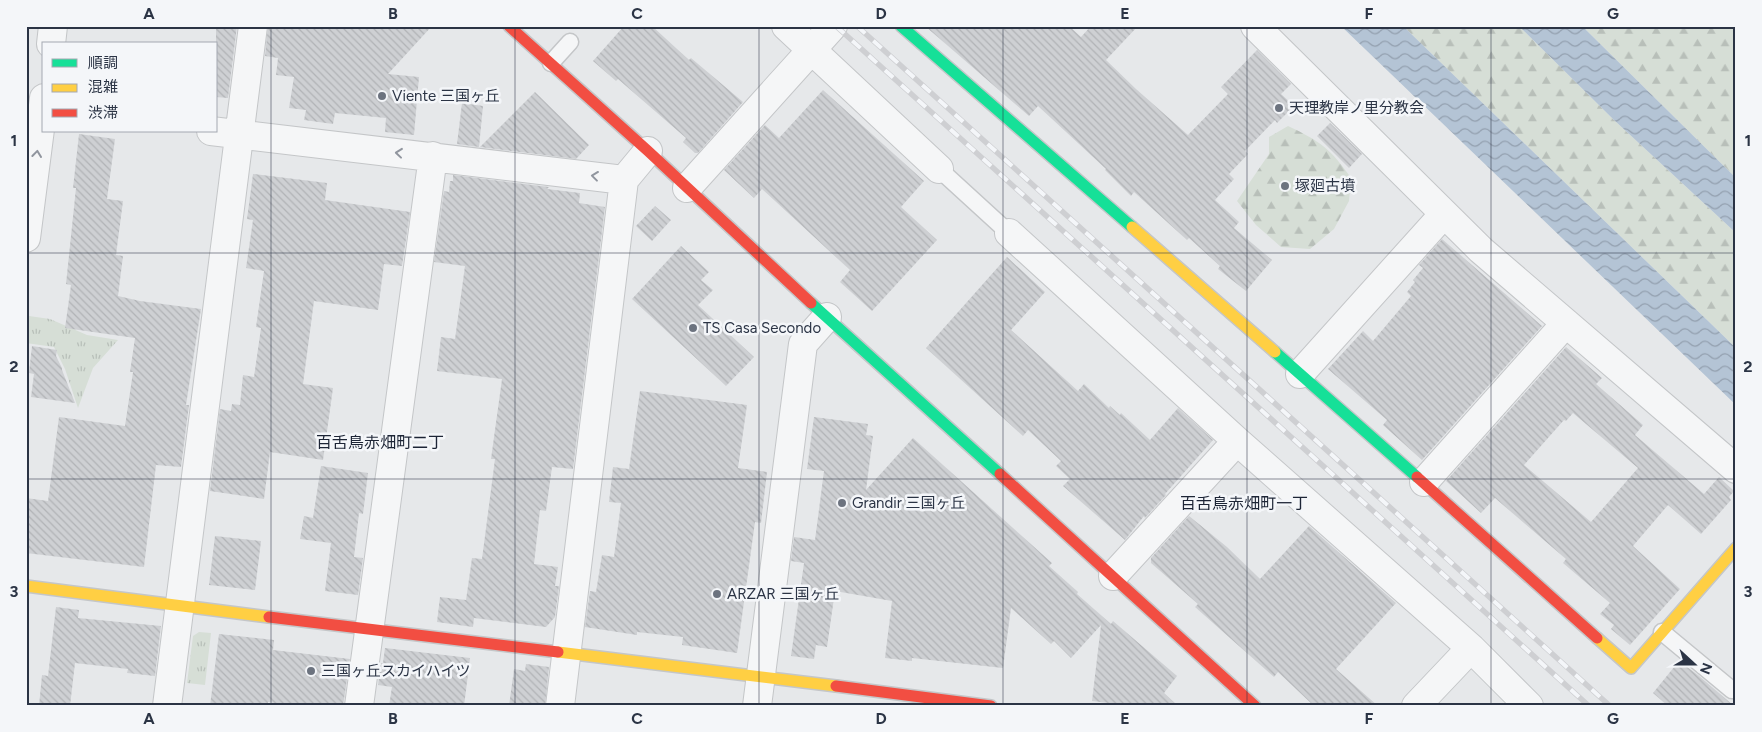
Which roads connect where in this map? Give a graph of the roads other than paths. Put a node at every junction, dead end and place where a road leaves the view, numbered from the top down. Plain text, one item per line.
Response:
1 (53, 26) edge
2 (253, 26) edge
3 (509, 26) edge
4 (786, 26) edge
5 (901, 26) edge
6 (1254, 26) edge
7 (920, 32) edge
8 (822, 38) edge
9 (51, 42) edge
10 (570, 42) dead end
11 (550, 64) junction
12 (39, 107) edge
13 (218, 132) edge
14 (239, 135) junction
15 (648, 151) junction
16 (433, 156) junction
17 (939, 169) joint
18 (624, 180) junction
19 (687, 188) junction
20 (1443, 215) junction
21 (1009, 233) joint
22 (26, 238) edge
23 (826, 317) junction
24 (1566, 323) junction
25 (1300, 374) junction
26 (1237, 441) junction
27 (1736, 469) edge
28 (1424, 482) junction
29 (1736, 548) edge
30 (1113, 576) junction
31 (26, 586) edge
32 (180, 605) junction
33 (368, 630) junction
34 (1662, 632) junction
35 (1471, 648) junction
36 (567, 653) junction
37 (761, 676) junction
38 (1732, 690) dead end
39 (947, 703) edge
40 (167, 706) edge
41 (359, 706) edge
42 (560, 706) edge
43 (757, 706) edge
44 (991, 706) edge
45 (1255, 706) edge
46 (1416, 706) edge
47 (1530, 706) edge

1 - 9 street
2 - 14 street
3 - 11 street
4 - 8 street
5 - 7 street
6 - 20 street
7 - 25 street
8 - 17 street
8 - 19 street
10 - 11 lane
11 - 15 street
22 -> 12 street
13 - 14 street
16 -> 14 street
14 - 32 street
15 - 18 street
15 - 19 street
18 -> 16 street
16 - 33 street
17 - 21 lane
18 - 36 street
19 - 23 street
20 - 24 street
20 - 25 street
21 - 26 street
23 - 30 street
23 - 37 street
24 - 27 street
24 - 28 street
25 - 28 street
26 - 30 street
26 - 35 street
28 - 34 street
29 - 34 street
30 - 45 street
31 - 32 street
32 - 33 street
32 - 40 street
33 - 36 street
33 - 41 street
34 - 38 lane
35 - 46 street
35 - 47 street
36 - 37 street
36 - 42 street
37 - 39 street
37 - 43 street
39 - 44 street

